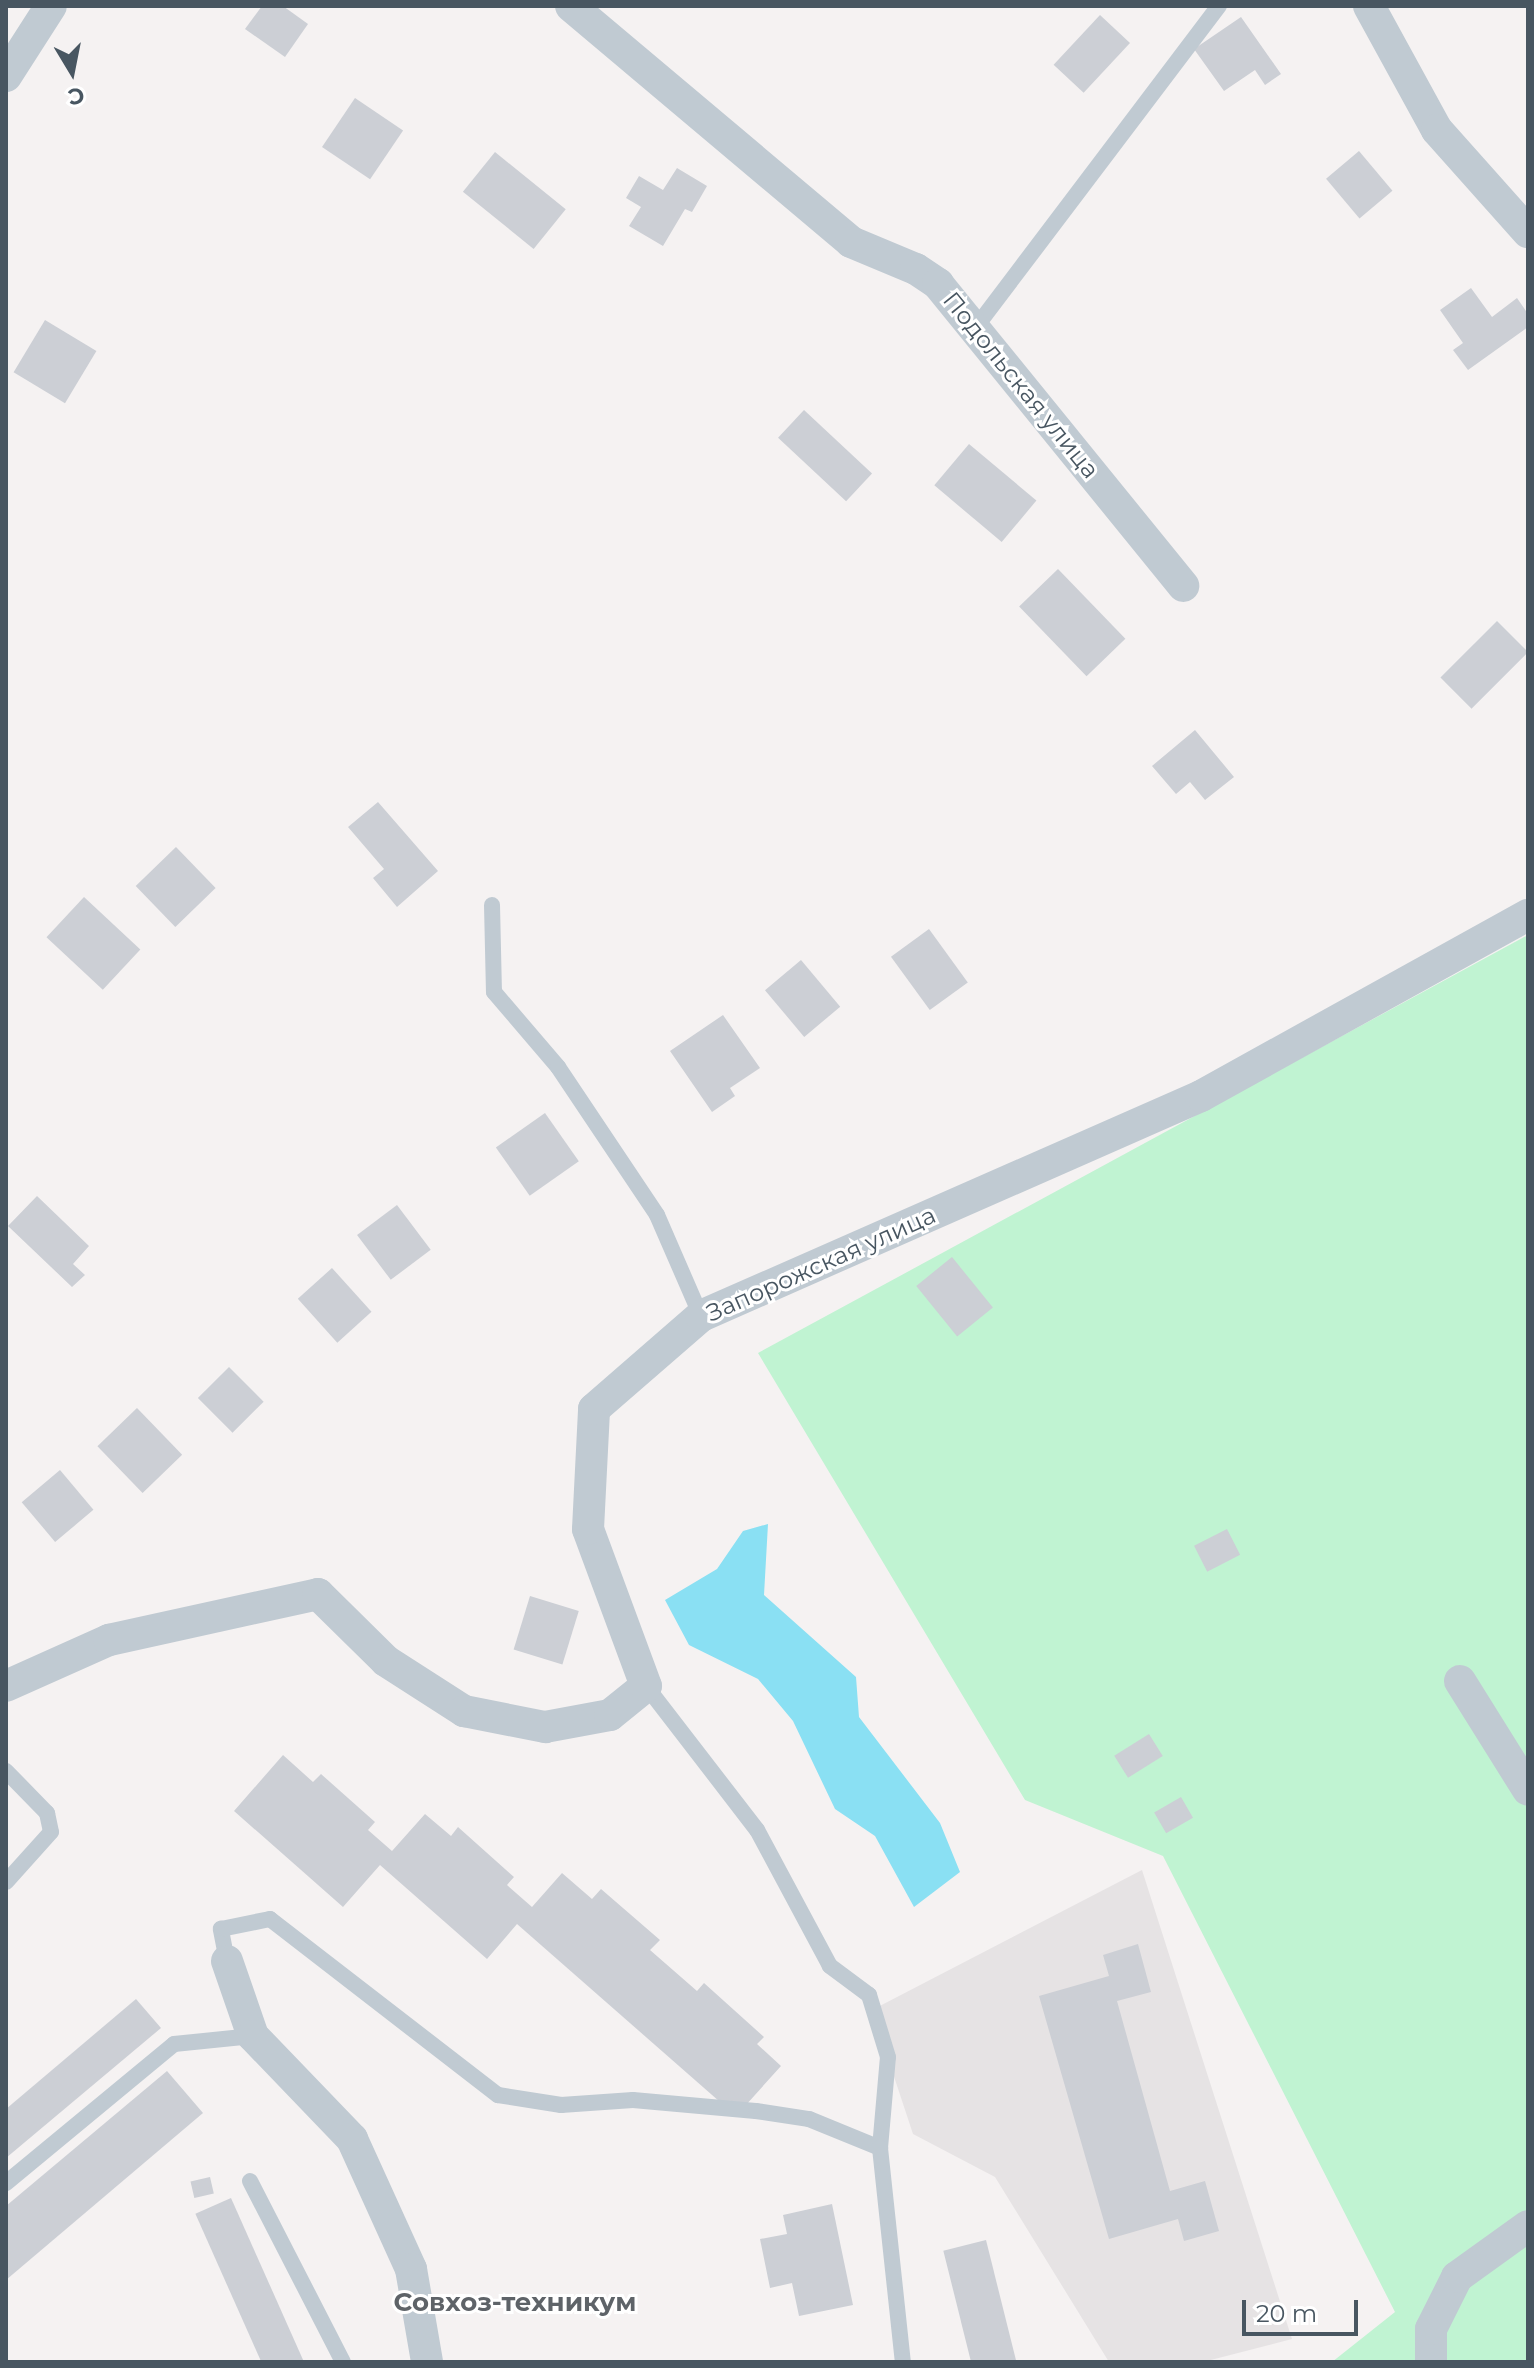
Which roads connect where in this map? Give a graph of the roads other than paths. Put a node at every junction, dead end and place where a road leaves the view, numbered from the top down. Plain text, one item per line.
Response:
1 (51, 6) edge
2 (571, 6) edge
3 (1219, 6) edge
4 (1369, 6) edge
5 (6, 76) edge
6 (1528, 232) edge
7 (976, 327) junction
8 (1183, 586) dead end
9 (492, 905) dead end
10 (1528, 915) edge
11 (701, 1316) junction
12 (1460, 1681) dead end
13 (6, 1686) edge
14 (646, 1686) junction
15 (6, 1771) edge
16 (1528, 1790) edge
17 (6, 1882) edge
18 (227, 1961) joint
19 (253, 2036) junction
20 (880, 2148) junction
21 (250, 2181) dead end
22 (6, 2183) edge
23 (1528, 2226) edge
24 (343, 2362) edge
25 (427, 2362) edge
26 (903, 2362) edge
27 (1431, 2362) edge

1 - 5 street
2 - 7 street, Подольская улица
3 - 7 lane
4 - 6 street
7 - 8 street, Подольская улица
9 - 11 lane
10 - 11 street, Запорожская улица
11 - 14 street, Запорожская улица
12 - 16 street
13 - 14 street
14 - 20 lane
15 - 17 lane
18 - 19 street
18 - 20 lane
19 - 22 lane
19 - 25 street
20 - 26 lane
21 - 24 lane
23 - 27 street

